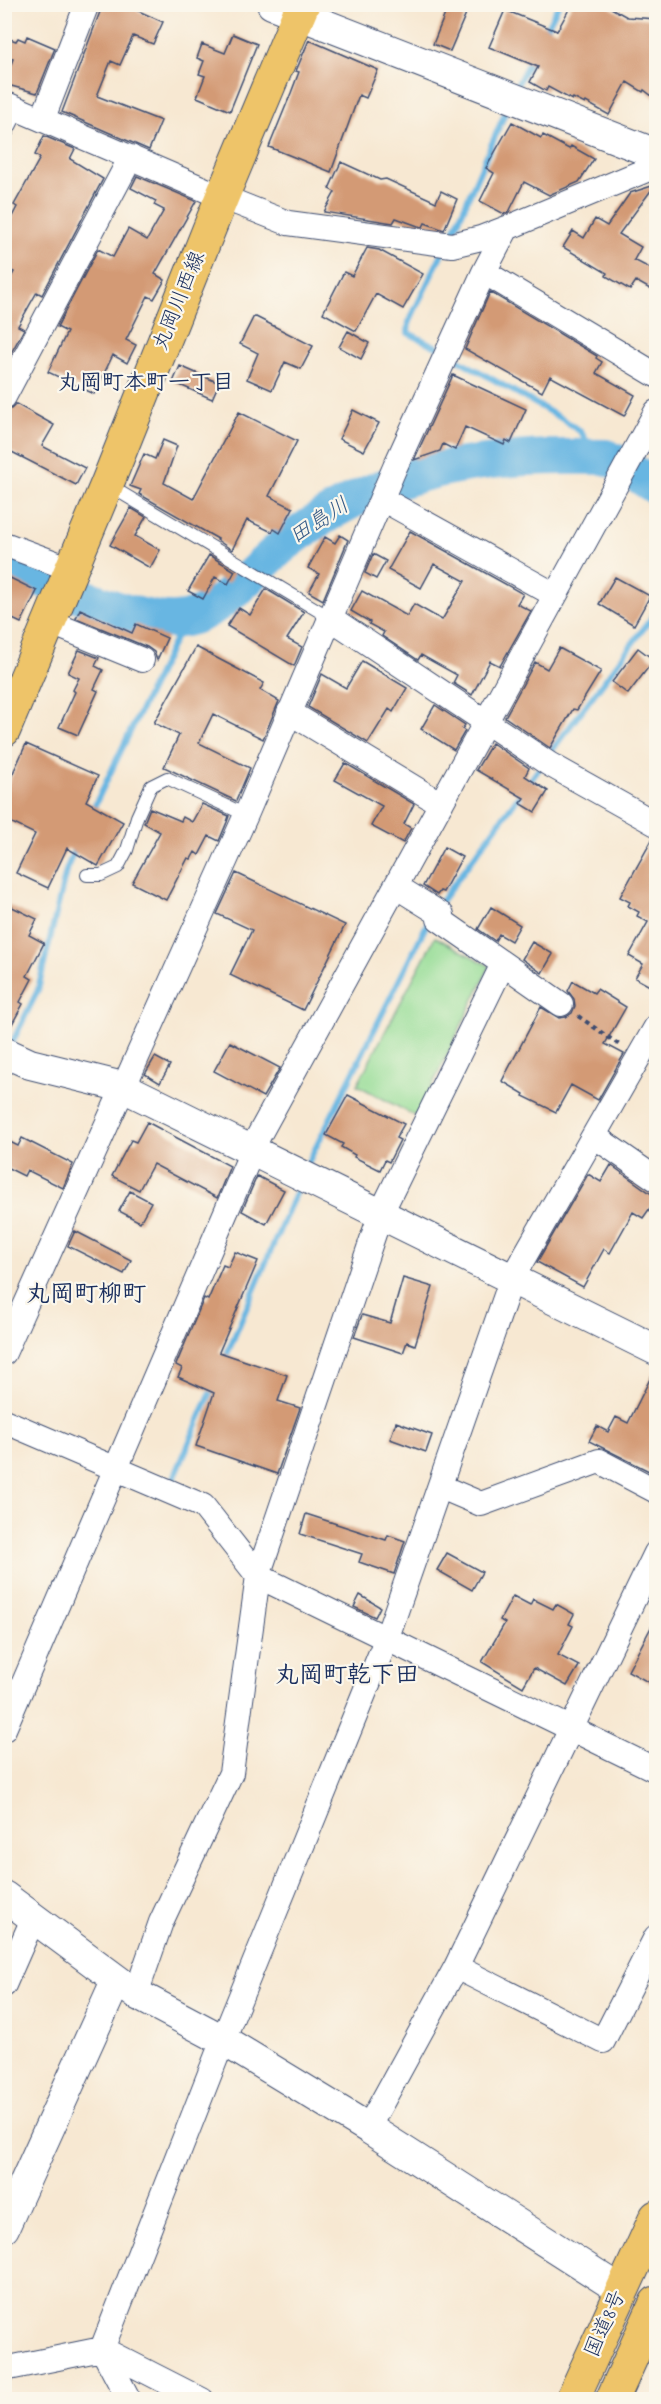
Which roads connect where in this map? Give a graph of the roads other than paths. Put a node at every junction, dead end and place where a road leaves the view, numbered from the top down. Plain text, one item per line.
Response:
1 (87, 4) edge
2 (291, 8) edge
3 (12, 106) edge
4 (43, 118) junction
5 (4, 138) edge
6 (657, 154) edge
7 (131, 157) junction
8 (657, 166) edge
9 (222, 197) junction
10 (507, 228) junction
11 (484, 272) junction
12 (657, 375) edge
13 (4, 397) edge
14 (657, 412) edge
15 (107, 484) junction
16 (382, 498) junction
17 (4, 544) edge
18 (71, 569) junction
19 (555, 595) junction
20 (329, 617) junction
21 (49, 622) junction
22 (141, 660) dead end
23 (289, 712) junction
24 (6, 722) edge
25 (485, 723) junction
26 (441, 804) junction
27 (246, 815) junction
28 (657, 824) edge
29 (87, 875) dead end
30 (397, 887) junction
31 (503, 964) junction
32 (561, 1004) road end
33 (657, 1028) edge
34 (4, 1052) edge
35 (123, 1087) junction
36 (594, 1136) junction
37 (254, 1150) junction
38 (657, 1179) edge
39 (381, 1213) junction
40 (512, 1278) junction
41 (657, 1350) edge
42 (4, 1353) edge
43 (4, 1421) edge
44 (117, 1469) junction
45 (441, 1487) junction
46 (657, 1491) edge
47 (657, 1553) edge
48 (258, 1576) junction
49 (386, 1640) junction
50 (4, 1729) edge
51 (570, 1730) junction
52 (657, 1770) edge
53 (4, 1896) edge
54 (33, 1919) junction
55 (657, 1937) edge
56 (456, 1967) junction
57 (4, 1985) edge
58 (126, 1987) junction
59 (223, 2040) junction
60 (368, 2128) junction
61 (657, 2217) edge
62 (4, 2228) edge
63 (621, 2290) junction
64 (657, 2303) edge
65 (102, 2349) junction
66 (4, 2369) edge
67 (129, 2400) edge
68 (202, 2400) edge
69 (572, 2400) edge
70 (612, 2400) edge

1 - 4 street
2 - 6 street
2 - 9 main road, 丸岡川西線
3 - 4 street
3 - 5 lane
4 - 7 street
7 - 9 street
7 - 13 street
8 - 10 street
9 - 10 street
9 - 15 main road, 丸岡川西線
10 - 11 street
11 - 12 street
11 - 16 street
14 - 19 street
15 - 18 main road, 丸岡川西線
15 - 20 lane
16 - 19 street
16 - 20 street
17 - 18 street
18 - 21 main road, 丸岡川西線
19 - 25 street
20 - 23 street
20 - 25 street
21 - 22 street
21 - 24 main road, 丸岡川西線
23 - 26 street
23 - 27 street
25 - 26 street
25 - 28 street
26 - 30 street
27 - 29 lane
27 - 35 street
30 - 31 street
30 - 37 street
31 - 32 street
31 - 39 street
33 - 36 street
34 - 35 street
35 - 37 street
35 - 42 street
36 - 38 street
36 - 40 street
37 - 39 street
37 - 44 street
39 - 40 street
39 - 48 street
40 - 41 street
40 - 45 street
43 - 44 street
44 - 48 street
44 - 50 street
45 - 46 street
45 - 49 street
47 - 51 street
48 - 49 street
48 - 58 street
49 - 51 street
49 - 59 street
51 - 52 street
51 - 56 street
53 - 54 street
54 - 57 street
54 - 58 street
55 - 56 street
56 - 60 street
58 - 59 street
58 - 62 street
59 - 60 street
59 - 65 street
60 - 63 street
61 - 63 main road, 国道8号
63 - 69 main road, 国道8号
64 - 70 main road, 国道8号
65 - 66 street
65 - 67 street
65 - 68 street

